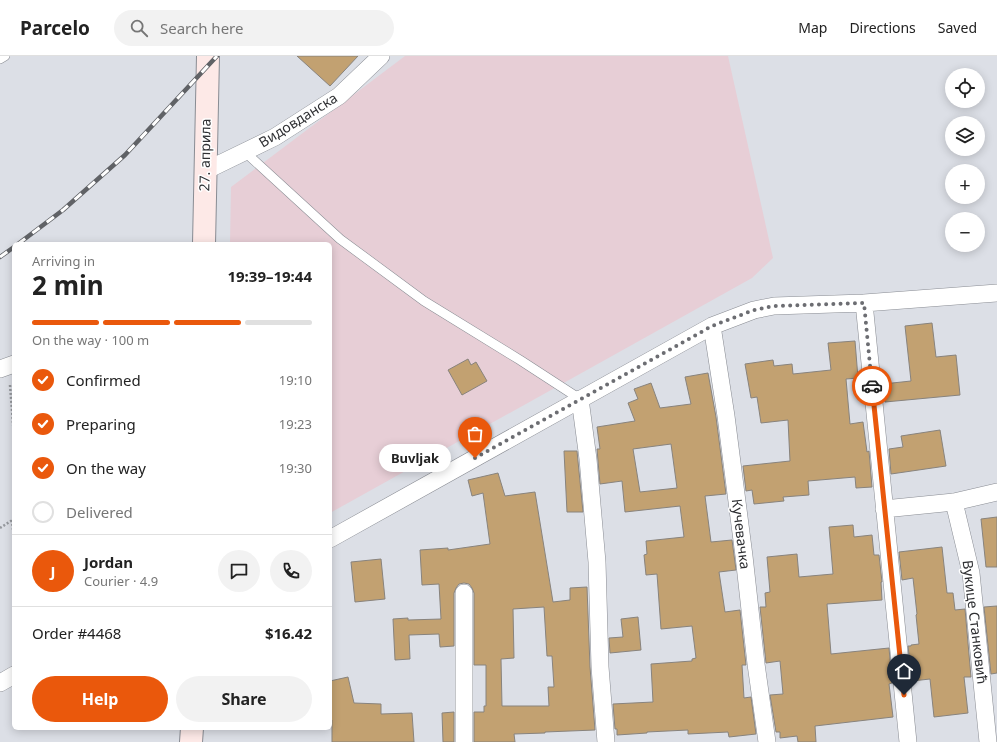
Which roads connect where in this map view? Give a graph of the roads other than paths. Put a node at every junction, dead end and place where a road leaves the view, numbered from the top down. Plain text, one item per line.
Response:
1 (5, 56) edge
2 (381, 56) edge
3 (0, 59) edge
4 (208, 61) edge
5 (245, 152) junction
6 (205, 171) junction
7 (204, 242) edge
8 (997, 293) edge
9 (864, 303) junction
10 (712, 326) junction
11 (580, 399) junction
12 (997, 492) edge
13 (954, 502) junction
14 (884, 509) junction
15 (332, 538) edge
16 (464, 593) dead end
17 (12, 676) edge
18 (0, 683) edge
19 (192, 730) edge
20 (191, 742) edge
21 (464, 742) edge
22 (606, 742) edge
23 (767, 742) edge
24 (908, 742) edge
25 (988, 742) edge

1 - 3 lane
2 - 5 street, Видовданска
4 - 6 main road, 27. априла
5 - 6 street, Видовданска
5 - 11 lane
6 - 7 main road, 27. априла
8 - 9 street
9 - 10 street
9 - 14 street
10 - 11 street
10 - 23 street, Кучевачка
11 - 15 street
11 - 22 street
12 - 13 street
13 - 14 street
13 - 25 street, Вукице Станковић
14 - 24 street
16 - 21 street
17 - 18 street
19 - 20 main road

